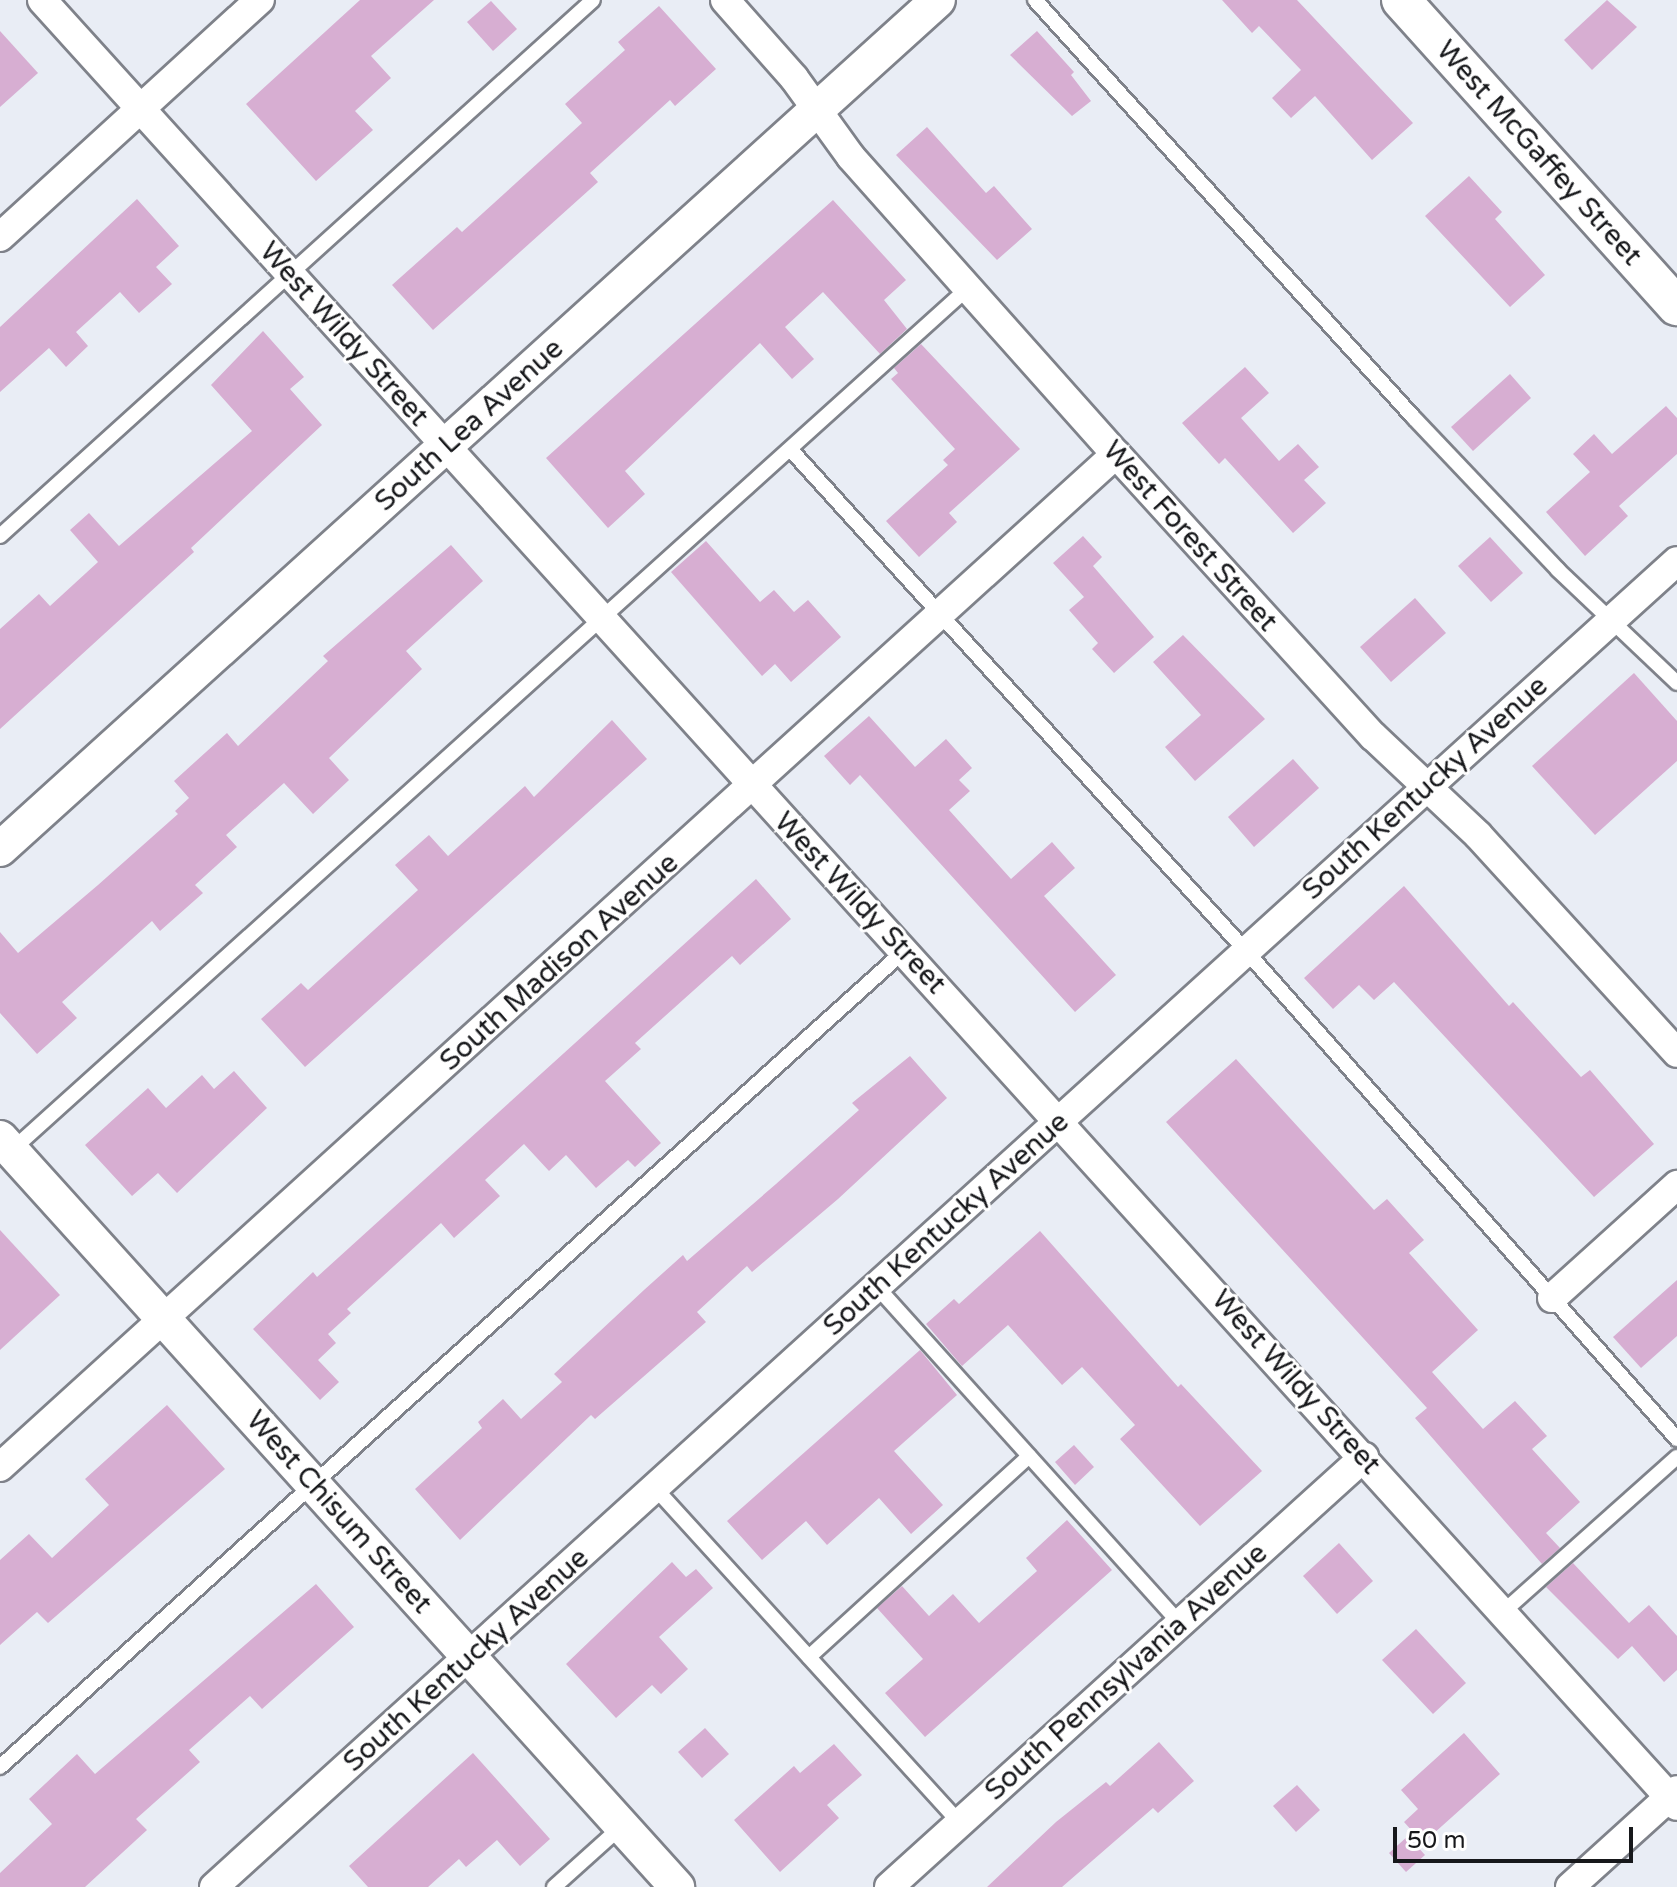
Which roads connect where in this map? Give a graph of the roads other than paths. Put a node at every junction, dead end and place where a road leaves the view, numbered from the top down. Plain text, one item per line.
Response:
1 (42, 0) edge
2 (260, 0) edge
3 (593, 0) edge
4 (725, 0) edge
5 (938, 0) edge
6 (1035, 0) edge
7 (1401, 0) edge
8 (140, 109) junction
9 (818, 109) junction
10 (0, 237) edge
11 (290, 275) junction
12 (968, 288) junction
13 (1677, 306) edge
14 (445, 447) junction
15 (790, 449) junction
16 (1116, 454) junction
17 (0, 536) edge
18 (1677, 561) edge
19 (939, 616) junction
20 (1614, 618) junction
21 (602, 619) junction
22 (1677, 683) edge
23 (1426, 786) junction
24 (753, 787) junction
25 (0, 849) edge
26 (904, 951) junction
27 (1246, 951) junction
28 (1677, 1053) edge
29 (1059, 1121) junction
30 (4, 1150) edge
31 (1677, 1185) edge
32 (877, 1287) junction
33 (1552, 1298) junction
34 (165, 1318) junction
35 (1677, 1439) edge
36 (1029, 1456) junction
37 (1364, 1457) junction
38 (1677, 1457) edge
39 (0, 1467) edge
40 (315, 1484) junction
41 (655, 1488) junction
42 (1503, 1612) junction
43 (1180, 1624) junction
44 (470, 1656) junction
45 (809, 1657) junction
46 (0, 1767) edge
47 (1674, 1798) edge
48 (960, 1823) junction
49 (622, 1826) junction
50 (214, 1887) edge
51 (554, 1887) edge
52 (677, 1887) edge
53 (889, 1887) edge
54 (1570, 1887) edge

1 - 8 street, West Wildy Street
2 - 8 street
3 - 11 lane
4 - 9 street, West Forest Street
5 - 9 street, South Lea Avenue
6 - 20 lane
7 - 13 main road, West McGaffey Street
8 - 10 street
8 - 11 street, West Wildy Street
9 - 12 street, West Forest Street
9 - 14 street, South Lea Avenue
11 - 14 street, West Wildy Street
11 - 17 lane
12 - 15 lane
12 - 16 street, West Forest Street
14 - 21 street, West Wildy Street
14 - 25 street, South Lea Avenue
15 - 19 lane
15 - 21 lane
16 - 19 street, South Madison Avenue
16 - 23 street, West Forest Street
18 - 20 street, South Kentucky Avenue
19 - 24 street, South Madison Avenue
19 - 27 lane
20 - 22 lane
20 - 23 street, South Kentucky Avenue
21 - 24 street, West Wildy Street
21 - 30 lane
23 - 27 street, South Kentucky Avenue
23 - 28 street, West Forest Street
24 - 26 street, West Wildy Street
24 - 34 street, South Madison Avenue
26 - 29 street, West Wildy Street
26 - 40 lane
27 - 29 street, South Kentucky Avenue
27 - 33 lane
29 - 32 street, South Kentucky Avenue
29 - 37 street, West Wildy Street
30 - 34 street, West Chisum Street
31 - 33 street
32 - 36 lane
32 - 41 street, South Kentucky Avenue
33 - 35 lane
34 - 39 street, South Madison Avenue
34 - 40 street, West Chisum Street
36 - 43 lane
36 - 45 lane
37 - 42 street, West Wildy Street
37 - 43 street, South Pennsylvania Avenue
38 - 42 lane
40 - 44 street, West Chisum Street
40 - 46 lane
41 - 44 street, South Kentucky Avenue
41 - 45 lane
42 - 47 street, West Wildy Street
43 - 48 street, South Pennsylvania Avenue
44 - 49 street, West Chisum Street
44 - 50 street, South Kentucky Avenue
45 - 48 lane
47 - 54 street
48 - 53 street, South Pennsylvania Avenue
49 - 51 lane
49 - 52 street, West Chisum Street

